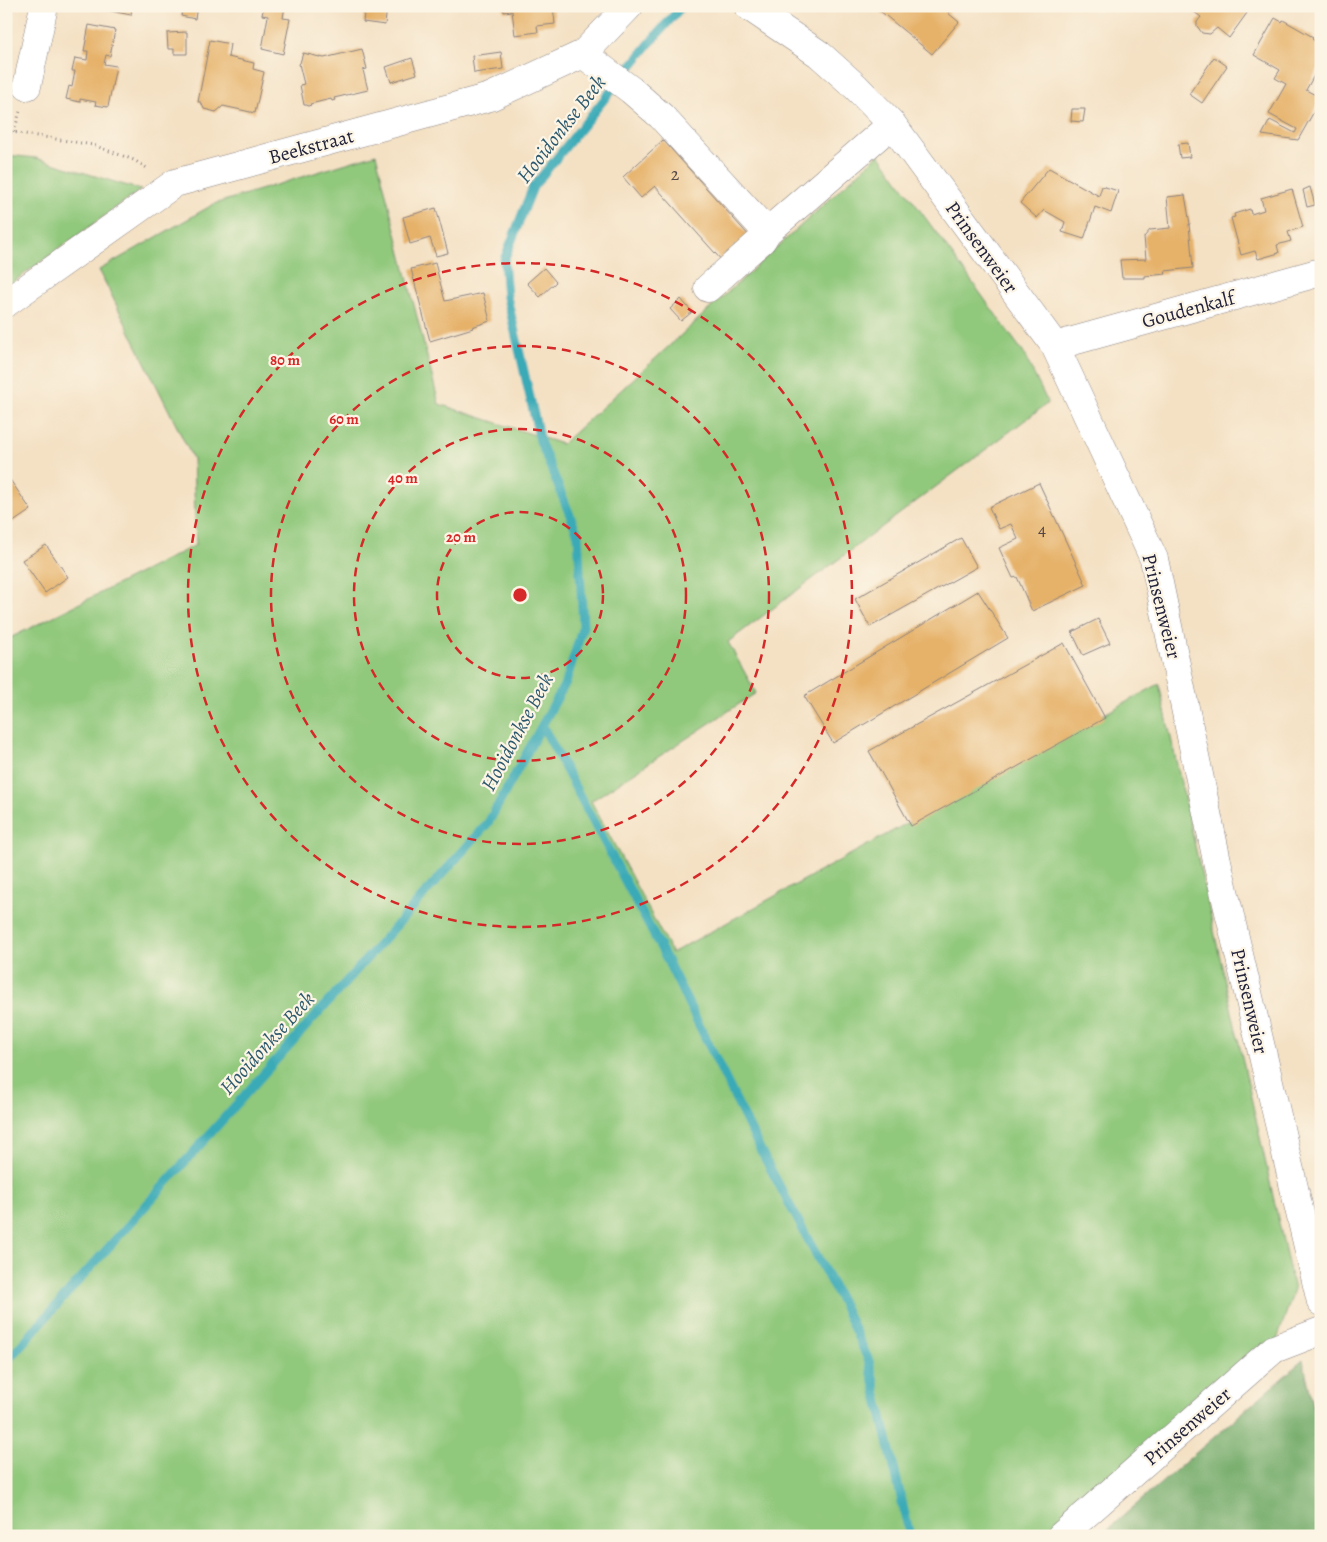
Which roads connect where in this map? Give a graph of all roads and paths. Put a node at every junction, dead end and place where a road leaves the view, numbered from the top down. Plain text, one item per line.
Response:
1 (44, 6) edge
2 (748, 6) edge
3 (626, 8) edge
4 (583, 54) junction
5 (27, 86) dead end
6 (892, 124) junction
7 (6, 131) edge
8 (175, 183) junction
9 (766, 232) junction
10 (1321, 272) edge
11 (708, 288) dead end
12 (6, 303) edge
13 (1055, 346) junction
14 (1321, 1302) edge
15 (1321, 1331) edge
16 (1061, 1536) edge

1 - 5 street
2 - 6 street, Prinsenweier
3 - 4 street, Beekstraat
4 - 8 street, Beekstraat
4 - 9 street
6 - 9 street
6 - 13 street, Prinsenweier
7 - 8 path
8 - 12 street, Beekstraat
9 - 11 street
10 - 13 street, Goudenkalf
13 - 14 street, Prinsenweier
15 - 16 street, Prinsenweier

